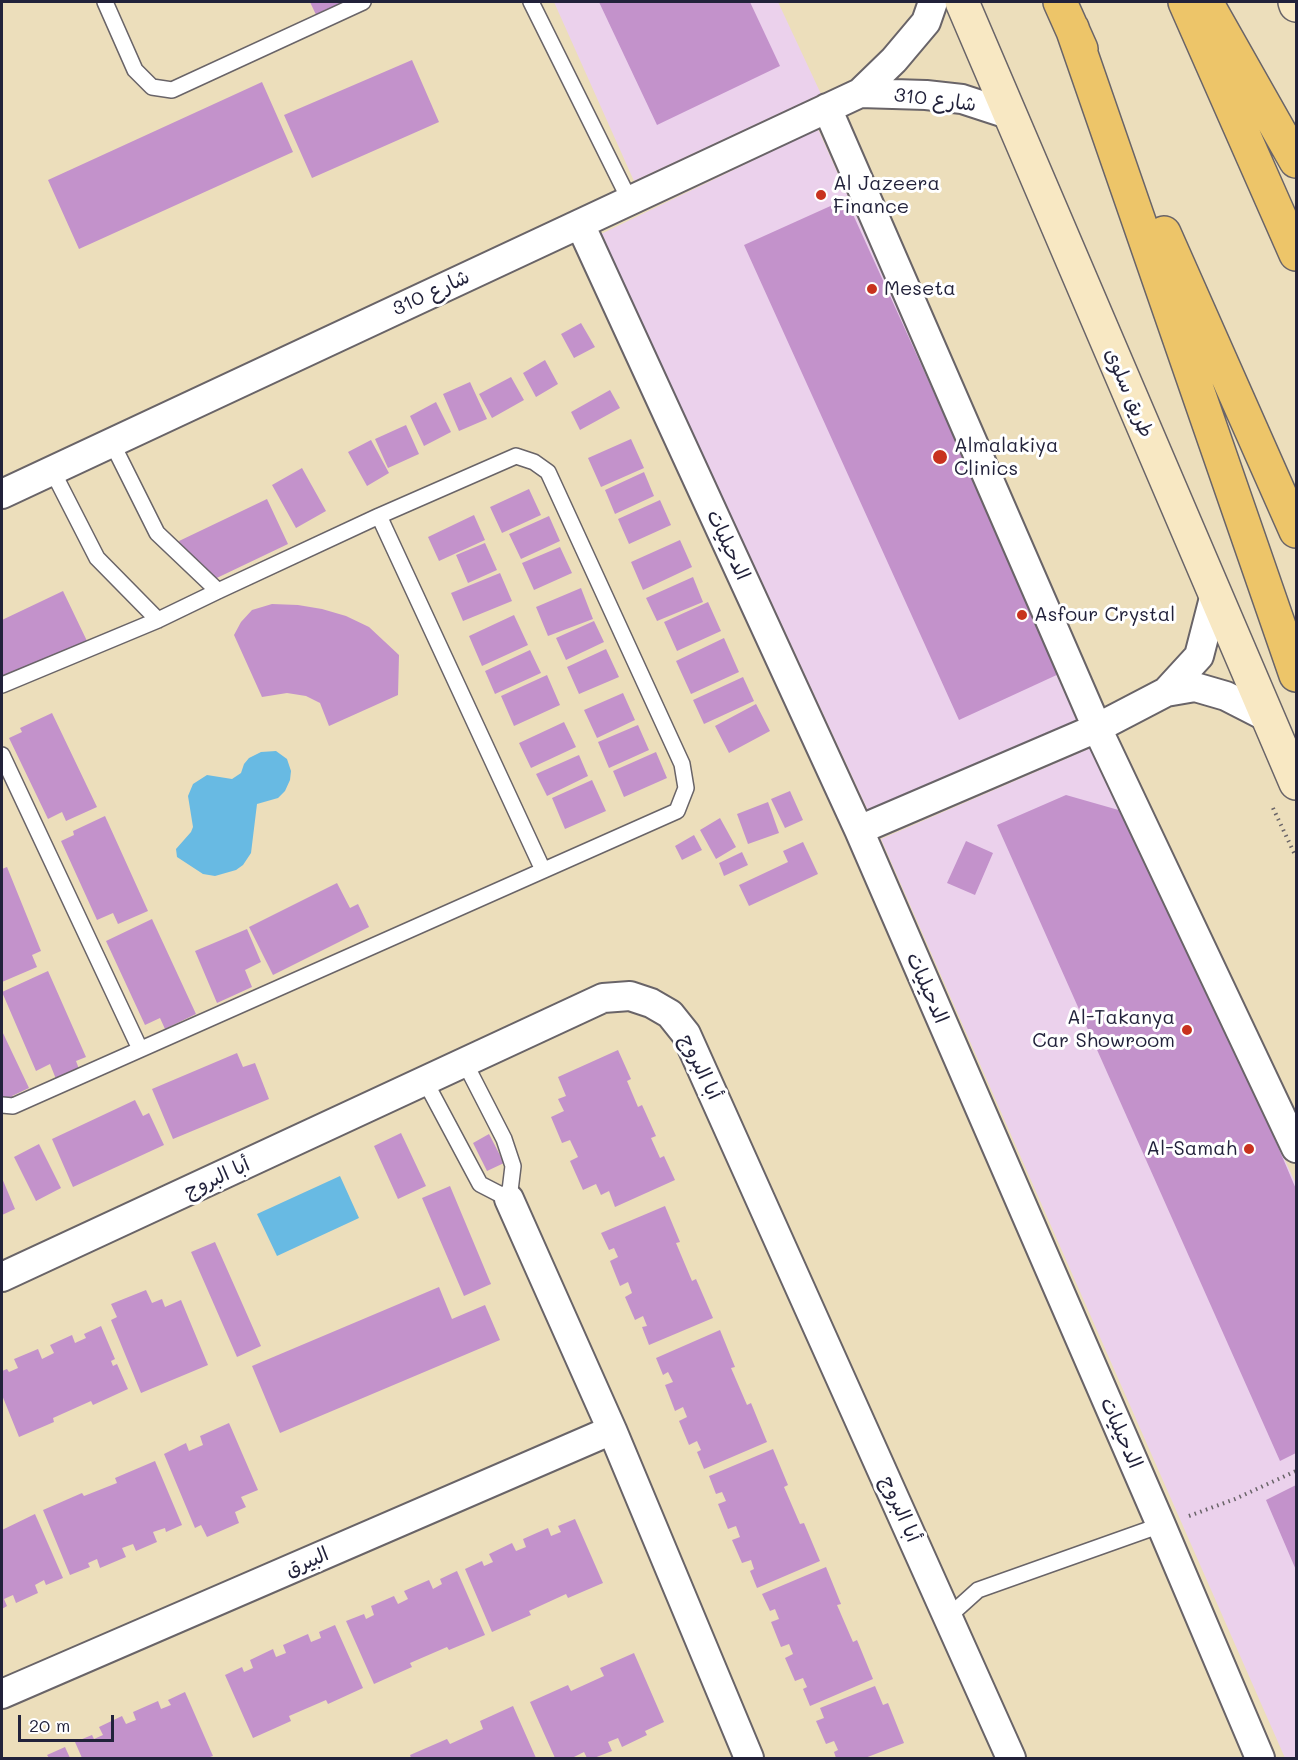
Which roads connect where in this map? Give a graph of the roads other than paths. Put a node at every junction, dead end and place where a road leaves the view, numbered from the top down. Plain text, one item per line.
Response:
1 (105, 2) edge
2 (363, 2) edge
3 (531, 2) edge
4 (933, 2) edge
5 (962, 2) edge
6 (1185, 2) edge
7 (1206, 2) edge
8 (1066, 15) edge
9 (860, 93) junction
10 (827, 108) junction
11 (1008, 114) junction
12 (1296, 161) edge
13 (630, 201) junction
14 (580, 224) junction
15 (1296, 254) edge
16 (112, 443) junction
17 (52, 470) junction
18 (2, 494) edge
19 (379, 516) junction
20 (1296, 531) edge
21 (218, 591) junction
22 (1215, 594) junction
23 (159, 620) junction
24 (1296, 675) edge
25 (2, 685) edge
26 (1166, 692) junction
27 (1269, 718) junction
28 (1097, 728) junction
29 (2, 755) edge
30 (1296, 783) edge
31 (859, 830) junction
32 (543, 870) junction
33 (140, 1049) junction
34 (465, 1063) junction
35 (425, 1082) junction
36 (2, 1105) edge
37 (1296, 1148) edge
38 (509, 1199) junction
39 (2, 1277) edge
40 (612, 1430) junction
41 (1161, 1525) junction
42 (948, 1617) junction
43 (2, 1695) edge
44 (749, 1758) edge
45 (1011, 1758) edge
46 (1260, 1758) edge

1 - 2 lane
3 - 13 lane
4 - 9 street, شارع 310
5 - 11 main road, طريق سلوى
6 - 15 highway
7 - 12 highway
8 - 20 highway
8 - 24 highway
9 - 10 street, شارع 310
9 - 11 street, شارع 310
10 - 13 street, شارع 310
10 - 28 street
11 - 22 main road, طريق سلوى
13 - 14 street, شارع 310
14 - 16 street, شارع 310
14 - 31 street, الدحيليات
16 - 17 street, شارع 310
16 - 21 lane
17 - 18 street, شارع 310
17 - 23 lane
19 - 21 lane
19 - 32 lane
19 - 32 lane
21 - 23 lane
22 - 26 street
22 - 27 main road, طريق سلوى
23 - 25 lane
26 - 27 street
26 - 28 street
27 - 30 main road, طريق سلوى
28 - 31 street
28 - 37 street
29 - 33 lane
31 - 41 street, الدحيليات
32 - 33 lane
33 - 36 lane
34 - 35 street, أبا البروج
34 - 38 lane
34 - 42 street, أبا البروج
35 - 38 lane
35 - 39 street, أبا البروج
38 - 40 street
40 - 43 street, البيرق
40 - 44 street
41 - 42 lane
41 - 46 street, الدحيليات
42 - 45 street, أبا البروج

